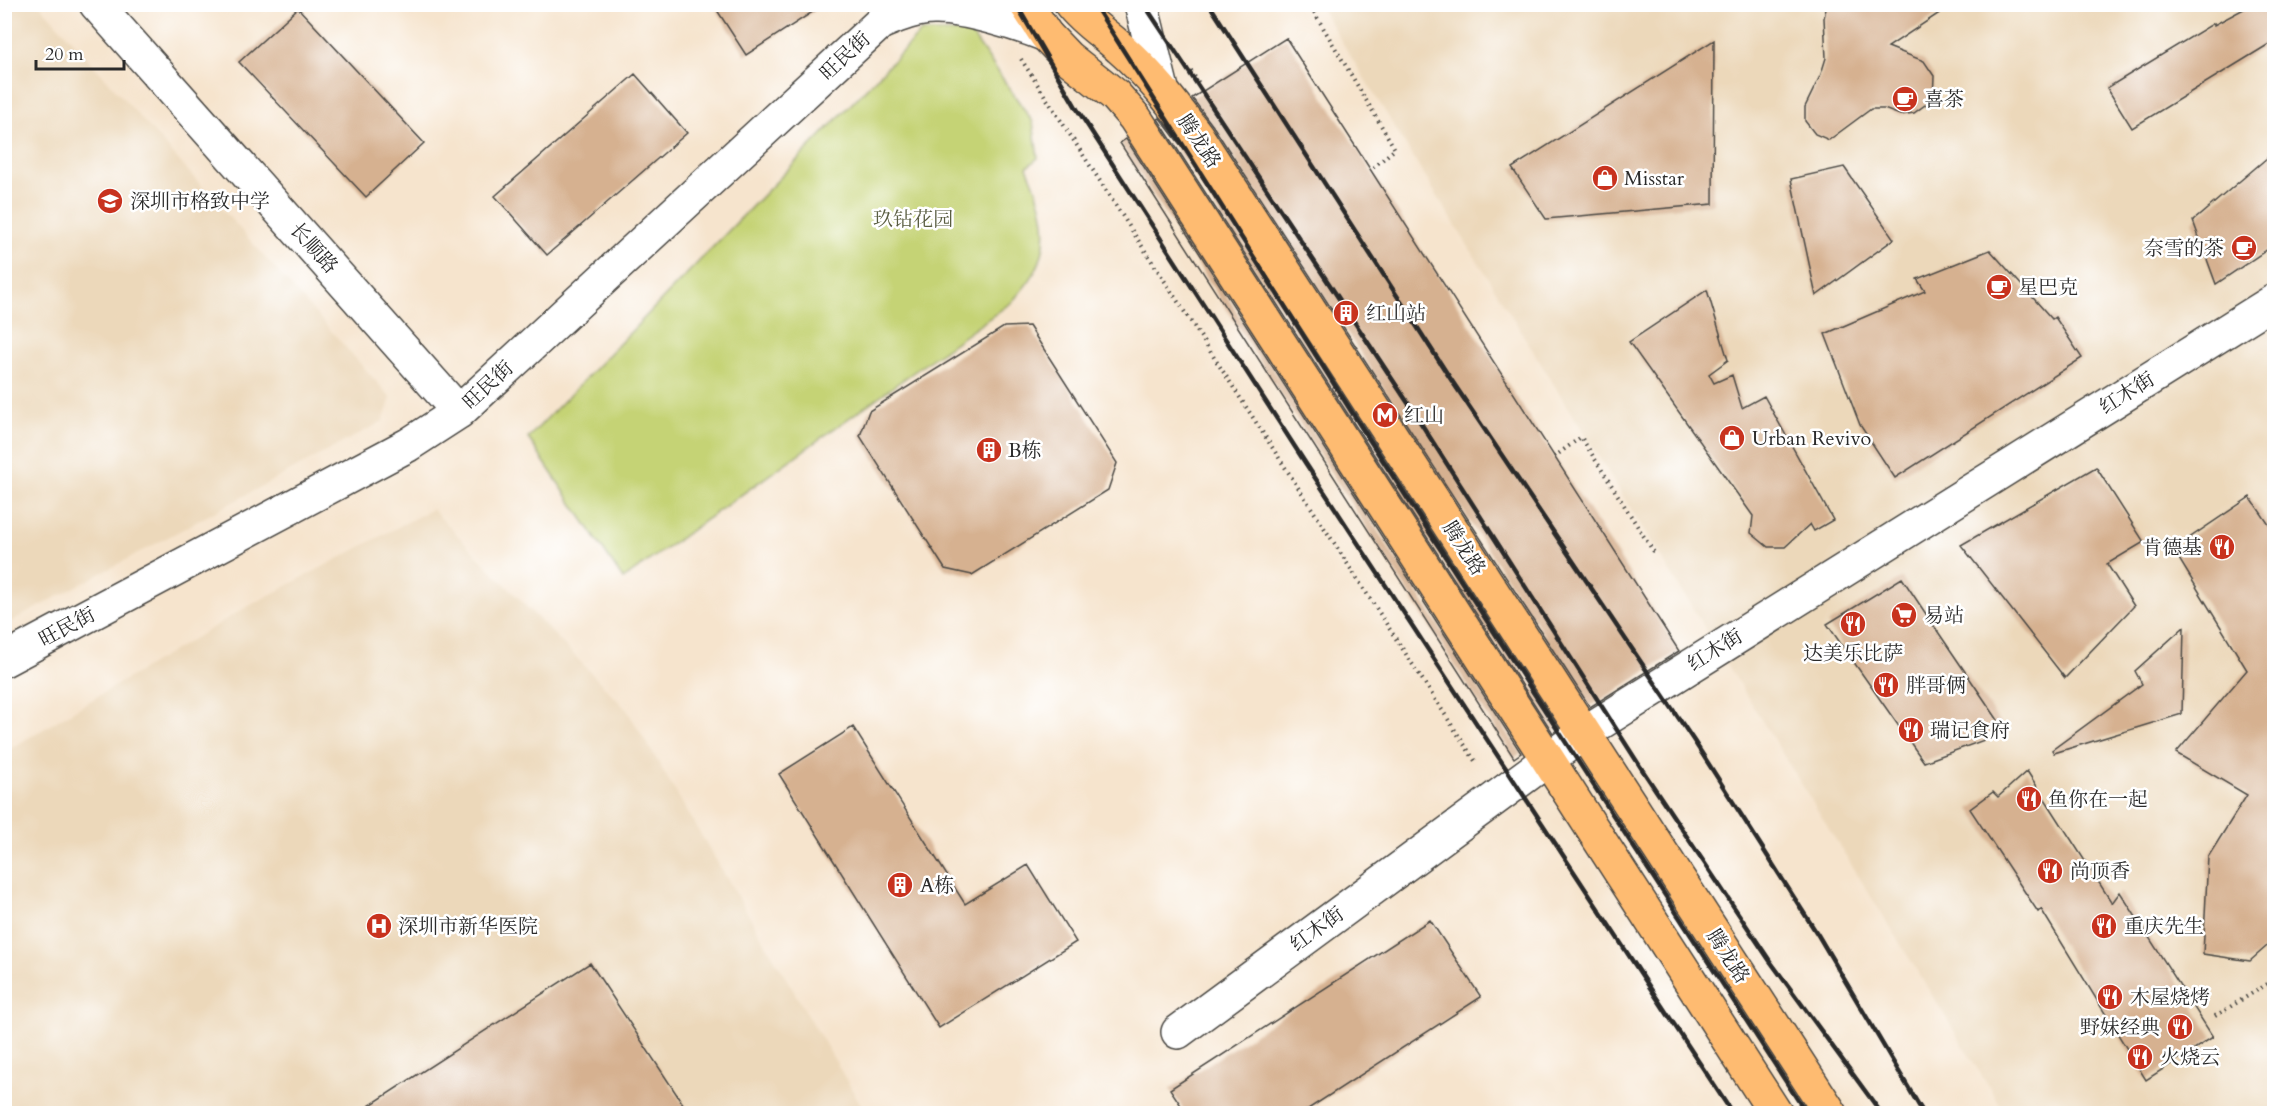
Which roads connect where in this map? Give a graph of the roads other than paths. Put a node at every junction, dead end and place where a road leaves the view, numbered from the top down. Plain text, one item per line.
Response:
1 (96, 4) edge
2 (1026, 4) edge
3 (1071, 4) edge
4 (1141, 4) edge
5 (887, 14) edge
6 (1046, 35) junction
7 (1162, 89) junction
8 (2274, 301) edge
9 (459, 412) junction
10 (4, 660) edge
11 (1584, 733) junction
12 (1548, 759) junction
13 (1178, 1032) dead end
14 (1776, 1113) edge
15 (1831, 1113) edge

1 - 9 street, 长顺路
2 - 6 main road, 腾龙路
3 - 7 main road, 腾龙路
4 - 7 street
5 - 6 street
5 - 9 street, 旺民街
6 - 12 main road, 腾龙路
7 - 11 main road, 腾龙路
8 - 11 street, 红木街
9 - 10 street, 旺民街
11 - 12 street, 红木街
11 - 15 main road, 腾龙路
12 - 13 street, 红木街
12 - 14 main road, 腾龙路

